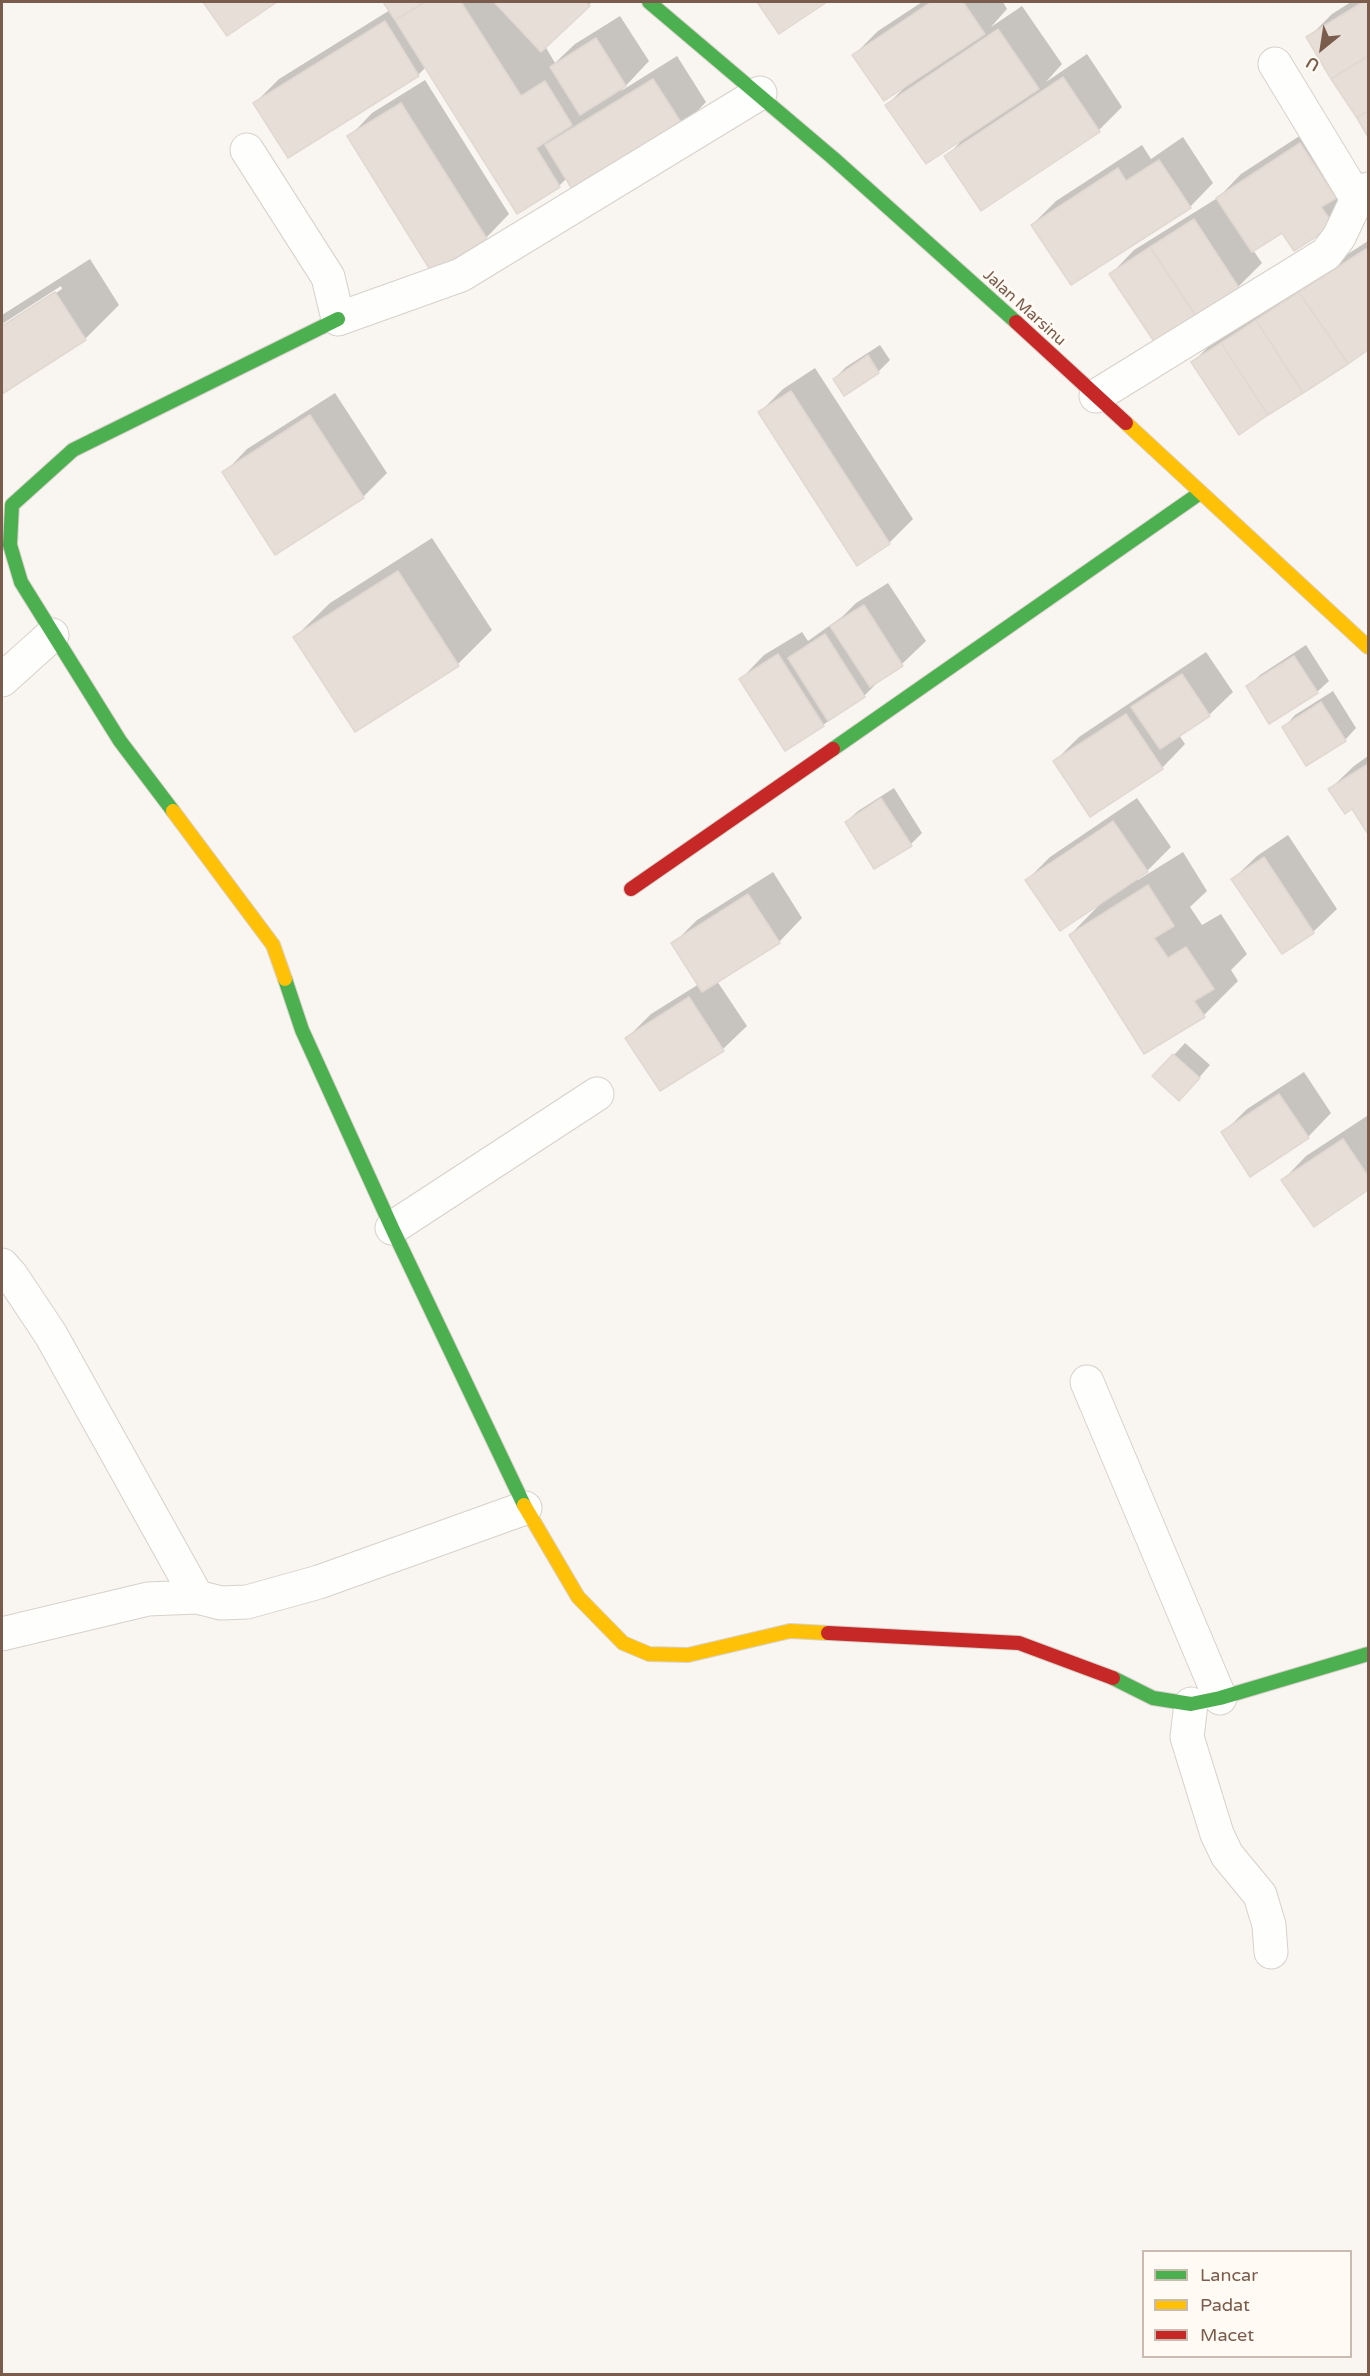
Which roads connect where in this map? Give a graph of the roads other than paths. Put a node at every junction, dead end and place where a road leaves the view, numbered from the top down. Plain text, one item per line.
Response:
1 (649, 2) edge
2 (1275, 64) dead end
3 (760, 93) junction
4 (247, 150) dead end
5 (1363, 194) edge
6 (338, 319) junction
7 (1096, 396) junction
8 (1200, 493) junction
9 (11, 583) edge
10 (52, 634) junction
11 (1368, 647) edge
12 (2, 680) edge
13 (631, 889) dead end
14 (597, 1094) dead end
15 (392, 1228) junction
16 (2, 1265) edge
17 (1088, 1382) dead end
18 (525, 1508) junction
19 (197, 1597) junction
20 (2, 1634) edge
21 (1368, 1654) edge
22 (1205, 1701) junction
23 (1271, 1952) dead end

1 - 3 street, Jalan Marsinu
2 - 5 street
3 - 6 street
3 - 7 street, Jalan Marsinu
4 - 6 street
5 - 7 street
6 - 9 street
7 - 8 street, Jalan Marsinu
8 - 11 street, Jalan Marsinu
8 - 13 street
9 - 10 street
10 - 12 street
10 - 15 street
14 - 15 street
15 - 18 street
16 - 19 street
17 - 22 street
18 - 19 street
18 - 22 street
19 - 20 street
21 - 22 street
22 - 23 street

